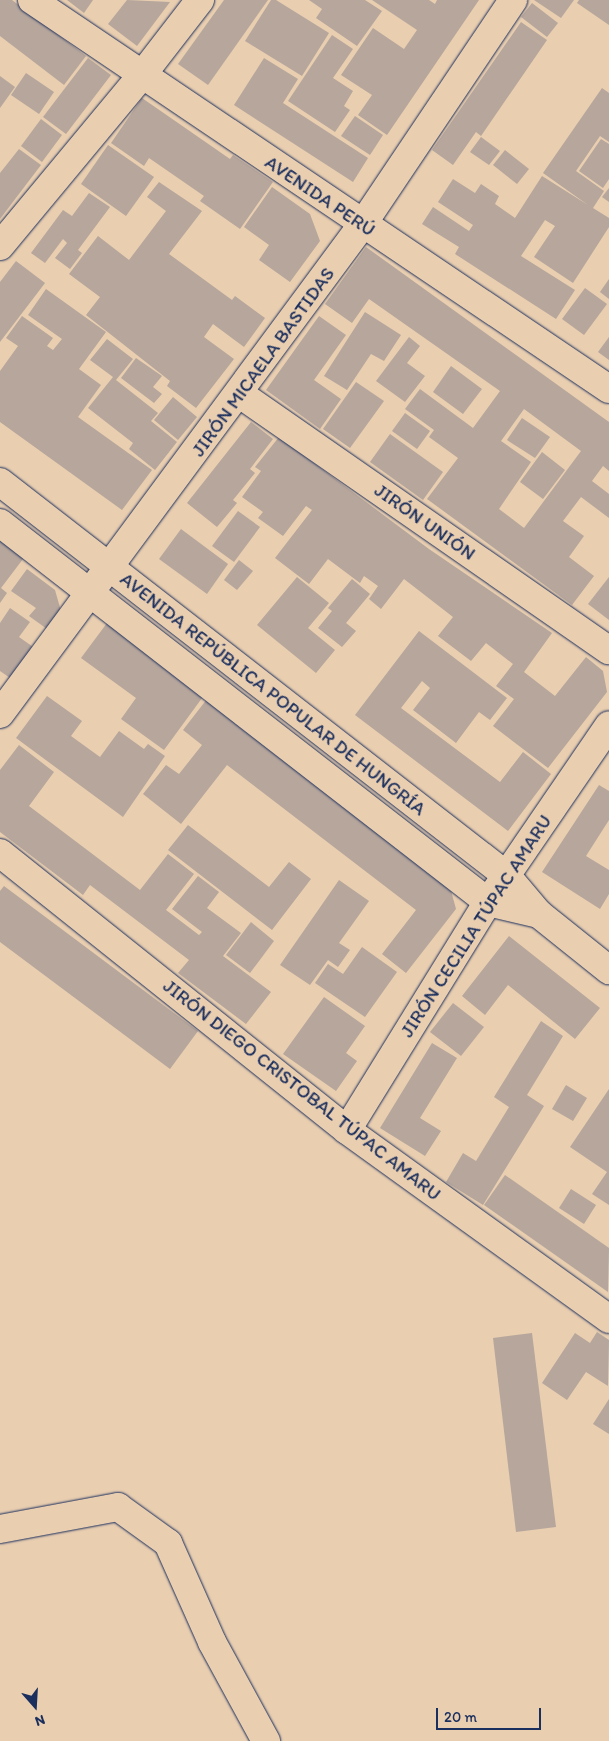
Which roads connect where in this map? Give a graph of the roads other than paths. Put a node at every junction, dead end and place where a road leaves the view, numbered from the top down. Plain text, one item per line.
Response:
1 (32, 0) edge
2 (200, 0) edge
3 (513, 0) edge
4 (142, 75) junction
5 (362, 225) junction
6 (0, 246) edge
7 (609, 389) edge
8 (240, 394) junction
9 (0, 482) edge
10 (0, 523) edge
11 (111, 568) junction
12 (91, 594) junction
13 (609, 650) edge
14 (0, 714) edge
15 (609, 725) edge
16 (0, 853) edge
17 (506, 875) junction
18 (488, 902) junction
19 (539, 914) junction
20 (609, 970) edge
21 (347, 1130) junction
22 (609, 1319) edge
23 (0, 1529) edge
24 (266, 1741) edge

1 - 4 street, AVENIDA PERÚ
2 - 4 street
3 - 5 street, JIRÓN MICAELA BASTIDAS
4 - 5 street, AVENIDA PERÚ
4 - 6 street
5 - 7 street, AVENIDA PERÚ
5 - 8 street, JIRÓN MICAELA BASTIDAS
8 - 11 street, JIRÓN MICAELA BASTIDAS
8 - 13 street, JIRÓN UNIÓN
9 - 11 street, AVENIDA REPÚBLICA POPULAR DE HUNGRÍA
10 - 12 street, AVENIDA REPÚBLICA POPULAR DE HUNGRÍA
11 - 12 street, JIRÓN MICAELA BASTIDAS
11 - 17 street, AVENIDA REPÚBLICA POPULAR DE HUNGRÍA
12 - 14 street, JIRÓN MICAELA BASTIDAS
12 - 18 street, AVENIDA REPÚBLICA POPULAR DE HUNGRÍA
15 - 17 street, JIRÓN CECILIA TÚPAC AMARU
16 - 21 street, JIRÓN DIEGO CRISTOBAL TÚPAC AMARU
17 - 18 street, JIRÓN CECILIA TÚPAC AMARU
17 - 19 street, AVENIDA REPÚBLICA POPULAR DE HUNGRÍA
18 - 19 street, AVENIDA REPÚBLICA POPULAR DE HUNGRÍA
18 - 21 street, JIRÓN CECILIA TÚPAC AMARU
19 - 20 street, AVENIDA REPÚBLICA POPULAR DE HUNGRÍA
21 - 22 street, JIRÓN DIEGO CRISTOBAL TÚPAC AMARU
23 - 24 street

